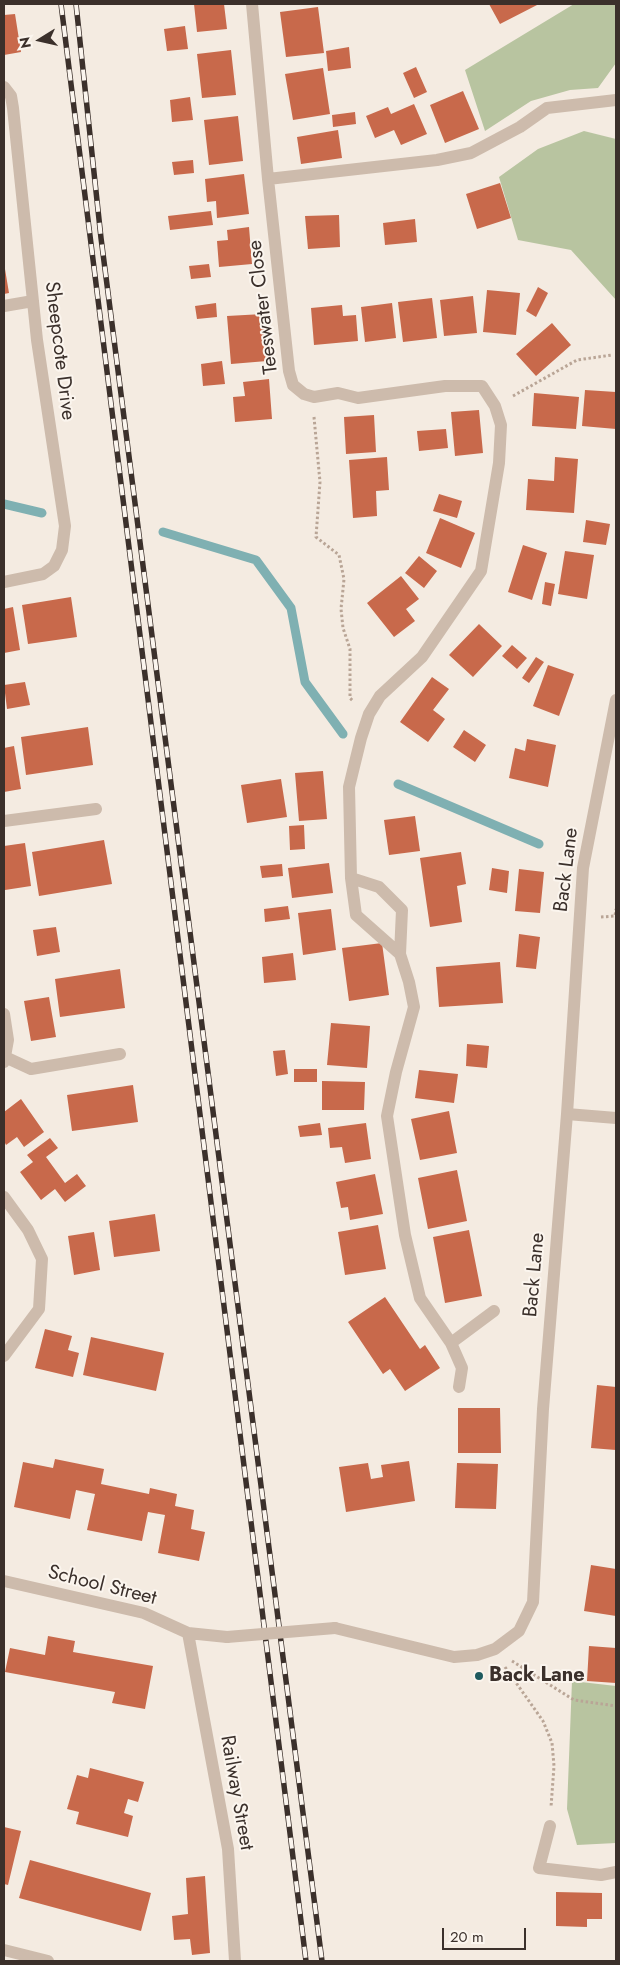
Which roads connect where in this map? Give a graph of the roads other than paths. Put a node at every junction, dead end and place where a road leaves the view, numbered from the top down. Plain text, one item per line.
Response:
1 (252, 4) edge
2 (4, 87) edge
3 (616, 100) edge
4 (268, 179) junction
5 (33, 301) junction
6 (4, 306) edge
7 (4, 582) edge
8 (616, 700) edge
9 (96, 809) dead end
10 (4, 821) edge
11 (351, 878) junction
12 (400, 954) junction
13 (4, 1014) edge
14 (120, 1054) dead end
15 (4, 1060) edge
16 (567, 1114) junction
17 (616, 1118) edge
18 (4, 1197) edge
19 (494, 1311) dead end
20 (451, 1343) junction
21 (4, 1356) edge
22 (459, 1387) dead end
23 (4, 1581) edge
24 (188, 1633) junction
25 (550, 1826) road end
26 (616, 1872) edge
27 (4, 1950) edge
28 (48, 1961) edge
29 (235, 1961) edge

1 - 4 street, Teeswater Close
2 - 5 street, Sheepcote Drive
3 - 4 street
4 - 11 street, Teeswater Close
5 - 6 street
5 - 7 street, Sheepcote Drive
8 - 16 street, Back Lane
9 - 10 street
11 - 12 street
11 - 12 street
12 - 20 street
13 - 15 street
14 - 15 street
16 - 17 street
16 - 24 street, Back Lane, bridge
18 - 21 street
19 - 20 street
20 - 22 street
23 - 24 street, School Street
24 - 29 street, Railway Street
25 - 26 street
27 - 28 street

